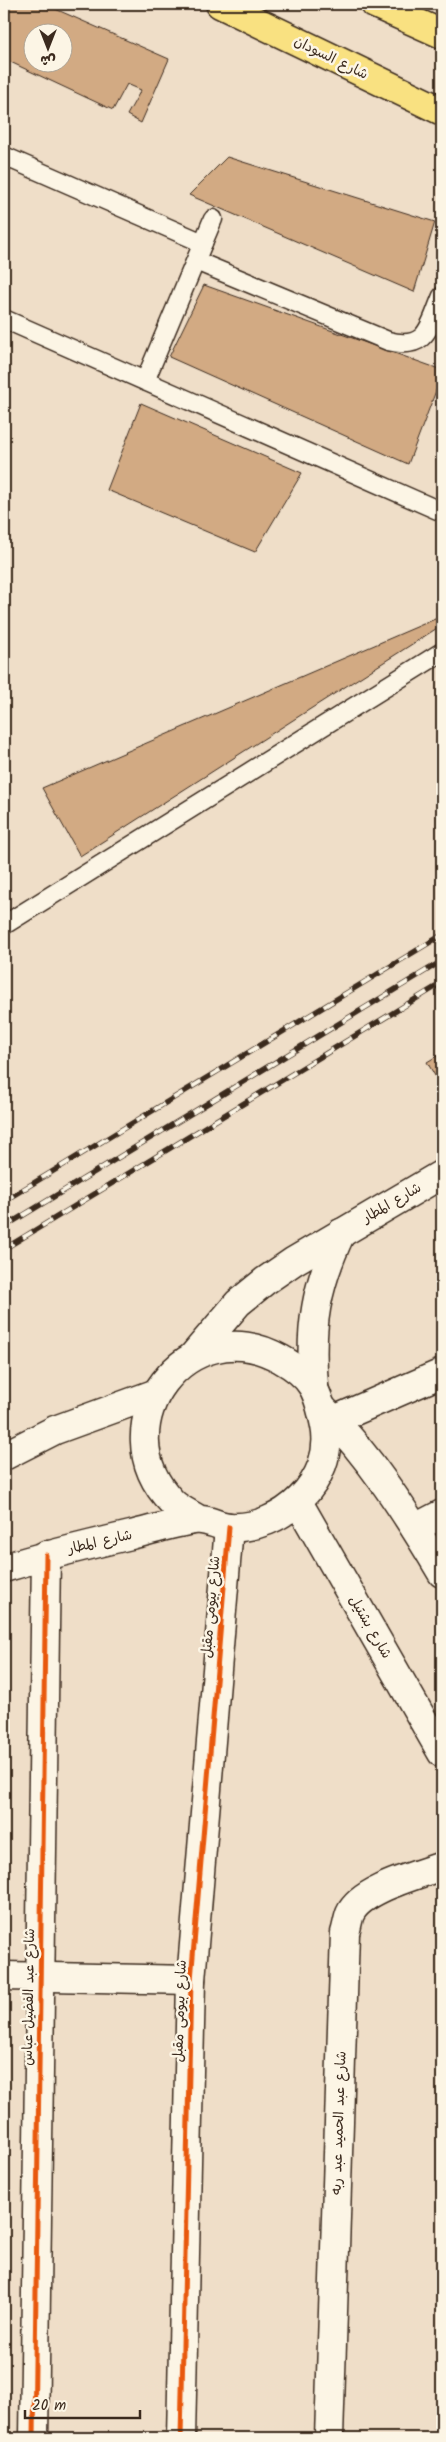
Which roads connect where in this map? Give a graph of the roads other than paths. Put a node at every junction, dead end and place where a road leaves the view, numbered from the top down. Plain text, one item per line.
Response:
1 (220, 4) edge
2 (375, 4) edge
3 (442, 34) edge
4 (442, 112) edge
5 (4, 156) edge
6 (213, 219) dead end
7 (203, 243) junction
8 (196, 261) junction
9 (442, 296) edge
10 (4, 319) edge
11 (145, 381) junction
12 (442, 512) edge
13 (442, 652) edge
14 (4, 925) edge
15 (442, 1174) edge
16 (341, 1233) junction
17 (193, 1356) junction
18 (442, 1374) edge
19 (154, 1394) junction
20 (323, 1404) junction
21 (4, 1456) edge
22 (298, 1502) junction
23 (442, 1514) edge
24 (198, 1519) junction
25 (229, 1527) junction
26 (415, 1528) junction
27 (46, 1556) junction
28 (4, 1568) edge
29 (442, 1573) edge
30 (442, 1753) edge
31 (442, 1866) edge
32 (4, 1976) edge
33 (41, 1976) junction
34 (191, 1980) junction
35 (34, 2438) edge
36 (181, 2438) edge
37 (329, 2438) edge

1 - 4 main road, شارع السودان
2 - 3 main road
5 - 7 lane
6 - 7 lane
7 - 8 lane
8 - 9 lane
8 - 11 lane
10 - 11 lane
11 - 12 lane
13 - 14 lane
15 - 16 street, شارع المطار
16 - 17 street, شارع المطار
16 - 20 street
17 - 19 street
17 - 20 street
18 - 20 street
19 - 21 street
19 - 24 street
20 - 22 street
20 - 26 street
22 - 25 street
22 - 30 street, شارع بشتيل
23 - 26 street
24 - 25 street
24 - 27 street, شارع المطار
25 - 34 street, شارع بيومى مقبل
26 - 29 street
27 - 28 street, شارع المطار
27 - 33 street, شارع عبد الفضيل عباس
31 - 37 street, شارع عبد الحميد عبد ربه
32 - 33 street
33 - 34 street
33 - 35 street, شارع عبد الفضيل عباس
34 - 36 street, شارع بيومى مقبل

